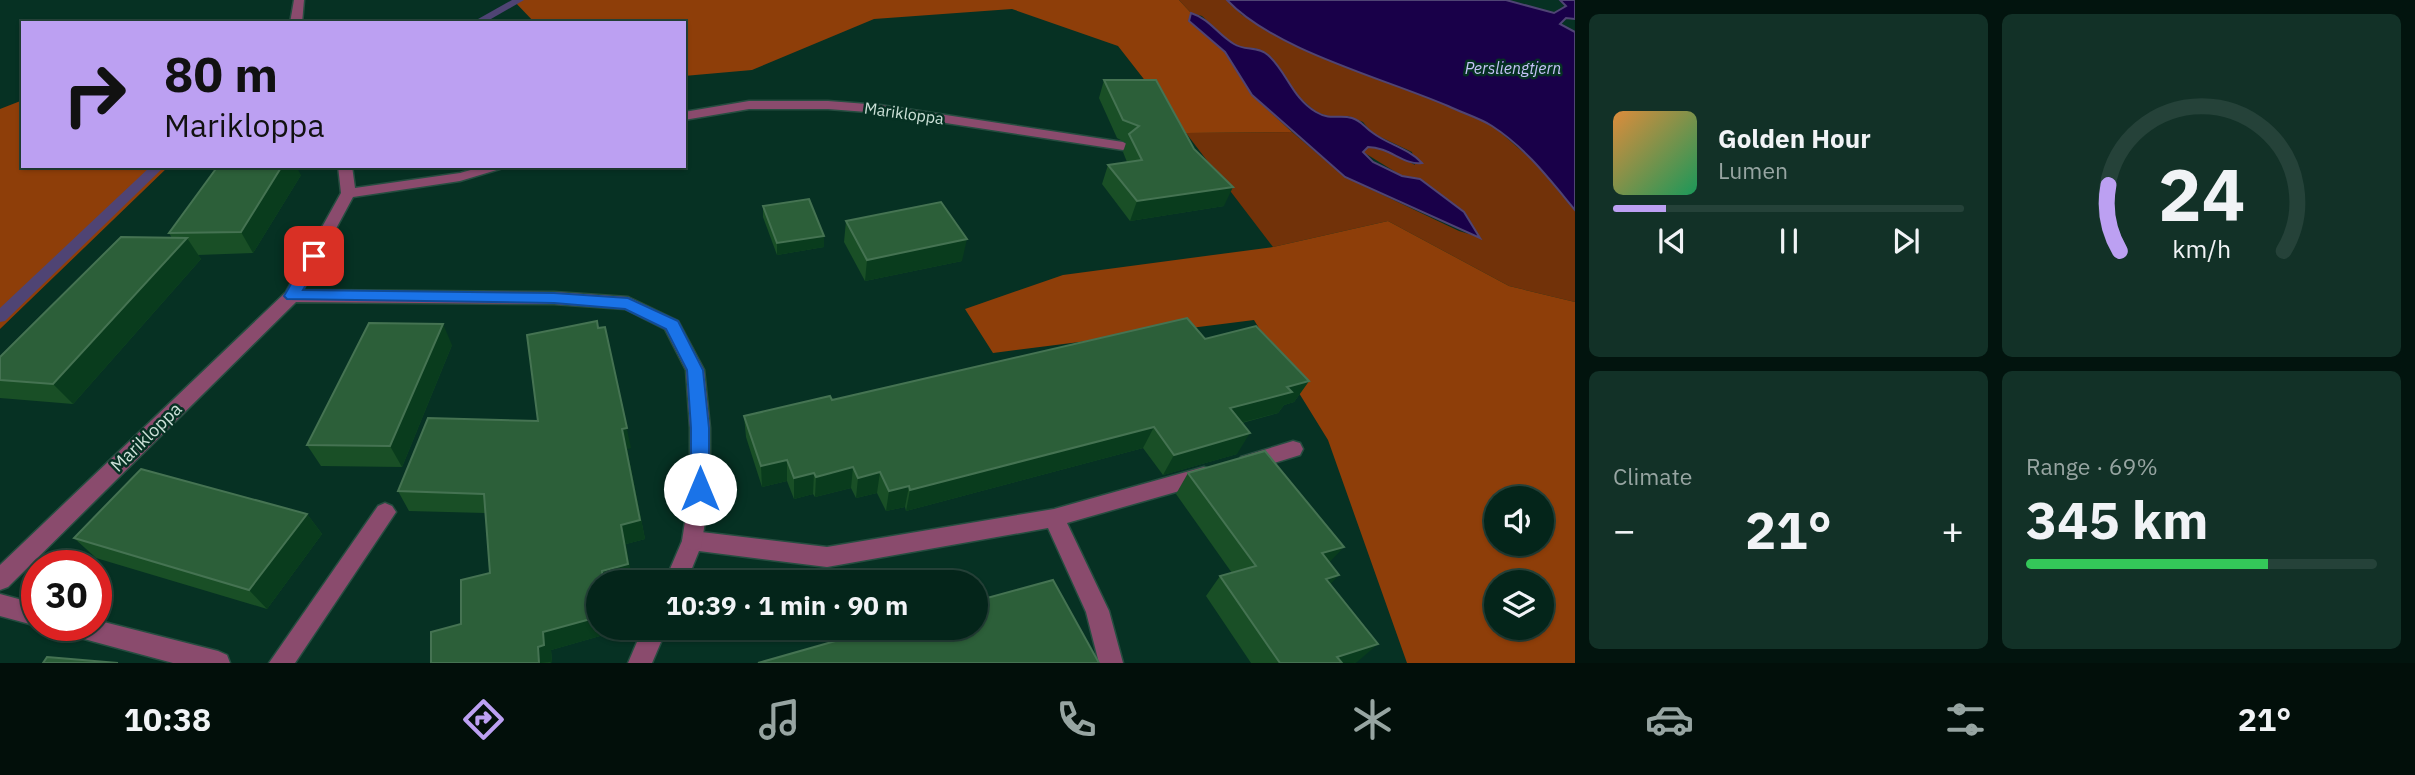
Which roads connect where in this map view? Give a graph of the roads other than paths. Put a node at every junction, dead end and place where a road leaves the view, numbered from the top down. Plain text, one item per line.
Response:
1 (299, 0) edge
2 (296, 21) edge
3 (686, 116) edge
4 (1123, 146) dead end
5 (345, 168) edge
6 (495, 168) edge
7 (348, 193) junction
8 (292, 296) junction
9 (1293, 449) dead end
10 (384, 513) dead end
11 (1054, 518) junction
12 (693, 541) junction
13 (681, 570) edge
14 (0, 580) edge
15 (0, 605) edge
16 (21, 611) edge
17 (112, 635) edge
18 (650, 640) edge
19 (218, 663) edge
20 (281, 663) edge
21 (640, 663) edge
22 (1111, 663) edge

1 - 2 street
3 - 4 street, Marikloppa
5 - 7 street
6 - 7 street
7 - 8 street, Marikloppa
8 - 12 street
8 - 14 street, Marikloppa
9 - 11 street
10 - 20 street
11 - 12 street
11 - 22 street
12 - 13 street
15 - 16 street
17 - 19 street
18 - 21 street

